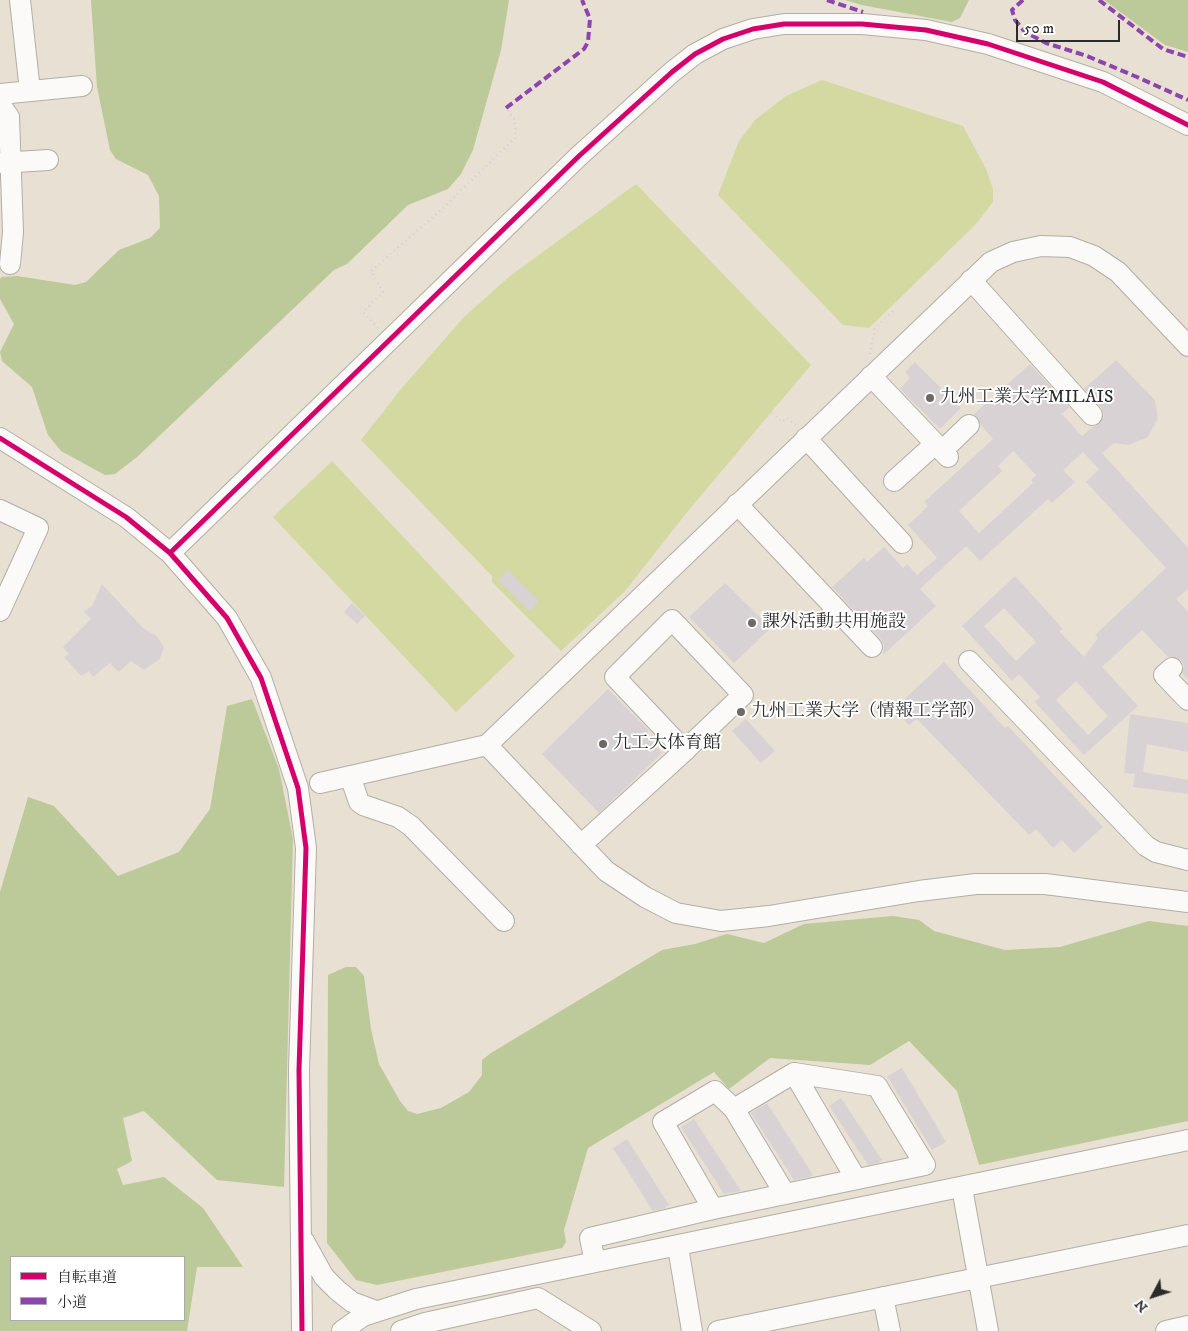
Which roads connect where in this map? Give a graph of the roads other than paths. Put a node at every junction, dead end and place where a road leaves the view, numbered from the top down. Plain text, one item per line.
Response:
1 (20, 0) edge
2 (82, 86) dead end
3 (30, 91) junction
4 (0, 94) edge
5 (0, 104) edge
6 (1188, 124) edge
7 (48, 160) dead end
8 (6, 162) edge
9 (10, 264) dead end
10 (972, 280) junction
11 (1188, 346) edge
12 (871, 376) junction
13 (1092, 414) dead end
14 (969, 425) dead end
15 (0, 438) edge
16 (806, 438) junction
17 (941, 451) junction
18 (894, 481) dead end
19 (737, 504) junction
20 (0, 510) edge
21 (902, 543) dead end
22 (170, 553) junction
23 (0, 611) edge
24 (872, 647) dead end
25 (969, 661) dead end
26 (1172, 668) dead end
27 (1188, 700) edge
28 (487, 745) junction
29 (685, 751) junction
30 (350, 776) junction
31 (320, 783) dead end
32 (581, 845) junction
33 (1188, 860) edge
34 (1188, 902) edge
35 (504, 921) dead end
36 (794, 1072) junction
37 (734, 1109) junction
38 (1188, 1140) edge
39 (856, 1179) junction
40 (962, 1188) junction
41 (785, 1194) junction
42 (713, 1209) junction
43 (1188, 1235) edge
44 (302, 1237) junction
45 (678, 1247) junction
46 (594, 1262) junction
47 (977, 1277) junction
48 (882, 1297) junction
49 (376, 1311) junction
50 (792, 1323) edge
51 (1188, 1326) edge
52 (406, 1330) edge
53 (302, 1331) edge
54 (342, 1331) edge
55 (591, 1331) edge
56 (692, 1331) edge
57 (718, 1331) edge
58 (890, 1331) edge
59 (988, 1331) edge
60 (1166, 1331) edge

1 - 3 street
2 - 3 street
3 - 4 street
5 - 8 street
6 - 22 street
7 - 8 street
8 - 9 street
10 - 11 street
10 - 12 street
10 - 13 street
12 - 16 street
12 - 17 street
14 - 17 street
15 - 22 street
16 - 19 street
16 - 21 street
17 - 18 street
19 - 24 street
19 - 28 street
20 - 23 street
22 - 44 street
25 - 33 street
26 - 27 street
28 - 30 street
28 - 32 street
29 - 29 street
29 - 32 street
30 - 31 street
30 - 35 street
32 - 34 street
36 - 37 street
36 - 39 street
36 - 39 street
37 - 41 street
37 - 42 street
38 - 40 street
39 - 41 street
40 - 45 street
40 - 47 street
41 - 42 street
42 - 46 street
43 - 47 street
44 - 49 street
44 - 53 street
45 - 46 street
45 - 56 street
46 - 49 street
47 - 48 street
47 - 59 street
48 - 50 street
48 - 58 street
49 - 54 street
50 - 57 street
51 - 60 street
52 - 55 street

